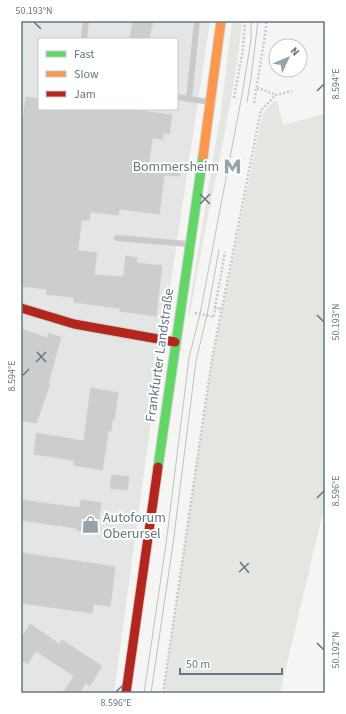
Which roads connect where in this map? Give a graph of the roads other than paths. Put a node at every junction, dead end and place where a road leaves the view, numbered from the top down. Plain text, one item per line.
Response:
1 (86, 21) edge
2 (196, 21) edge
3 (221, 21) edge
4 (84, 38) edge
5 (178, 97) edge
6 (189, 99) junction
7 (211, 102) junction
8 (117, 238) dead end
9 (189, 244) junction
10 (21, 308) edge
11 (175, 342) junction
12 (126, 693) edge

1 - 4 lane
2 - 6 lane
3 - 7 main road, Frankfurter Landstraße
5 - 6 lane
6 - 7 lane
7 - 9 main road, Frankfurter Landstraße
8 - 9 lane
9 - 11 main road, Frankfurter Landstraße
10 - 11 main road
11 - 12 main road, Frankfurter Landstraße

